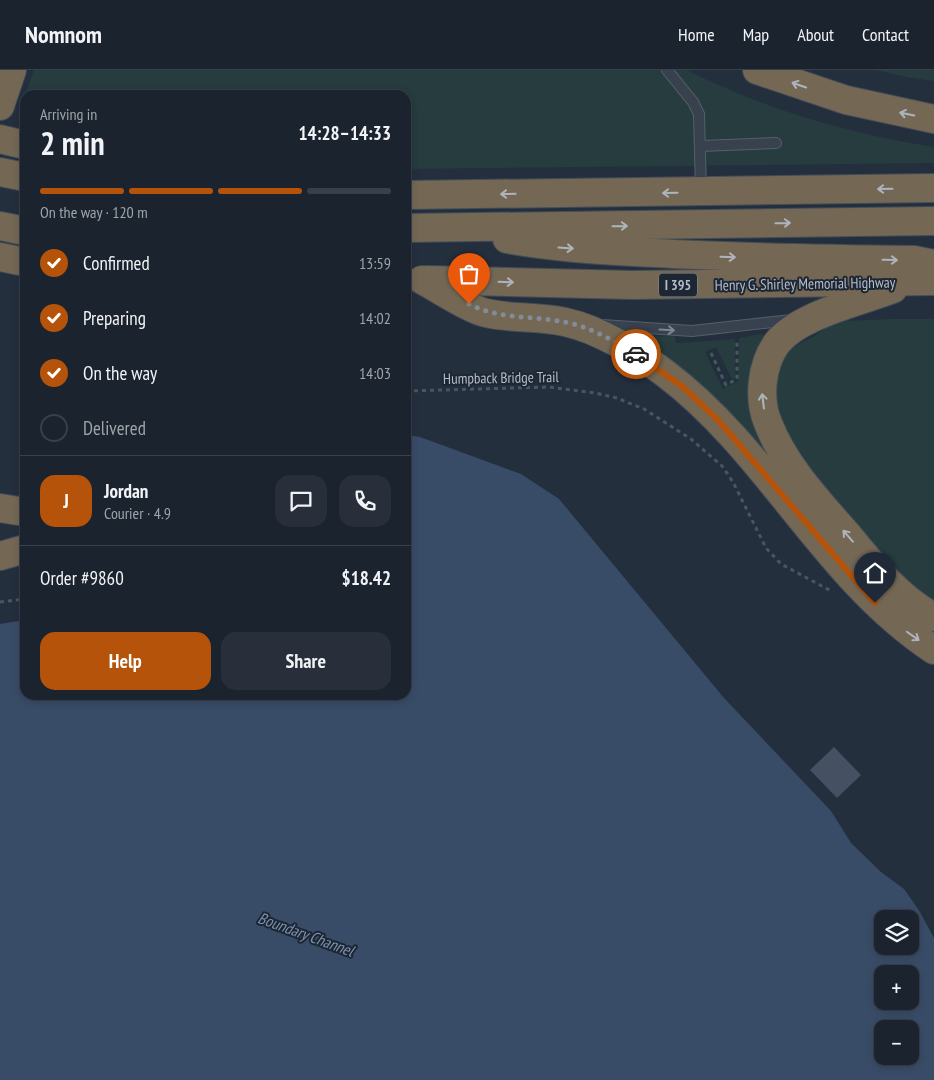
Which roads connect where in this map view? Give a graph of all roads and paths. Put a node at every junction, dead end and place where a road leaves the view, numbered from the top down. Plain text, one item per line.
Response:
1 (12, 70) edge
2 (667, 70) edge
3 (757, 70) edge
4 (812, 70) edge
5 (0, 106) edge
6 (880, 108) junction
7 (934, 119) edge
8 (776, 143) dead end
9 (701, 146) junction
10 (934, 188) edge
11 (701, 192) junction
12 (411, 195) edge
13 (934, 221) edge
14 (0, 226) edge
15 (411, 228) edge
16 (449, 228) junction
17 (20, 230) edge
18 (934, 264) edge
19 (414, 279) edge
20 (923, 282) edge
21 (812, 317) junction
22 (566, 322) junction
23 (737, 337) dead end
24 (711, 353) dead end
25 (411, 390) edge
26 (0, 508) edge
27 (20, 511) edge
28 (20, 550) edge
29 (0, 556) edge
30 (837, 594) dead end
31 (20, 600) edge
32 (0, 602) edge
33 (934, 618) edge
34 (934, 650) edge

1 - 5 highway
2 - 9 lane
6 -> 3 highway
4 - 6 highway
7 -> 6 highway
8 - 9 lane
9 - 11 lane
10 -> 11 highway
11 -> 12 highway
16 -> 13 highway
14 - 17 highway
15 - 16 highway
16 -> 18 highway
19 -> 20 highway, Henry G. Shirley Memorial Highway / I 395
19 - 22 highway
20 - 21 highway
22 -> 21 lane
33 -> 21 highway
22 -> 34 highway
23 - 24 path
25 - 30 path, Humpback Bridge Trail
26 - 27 highway
28 - 29 highway
31 - 32 path

